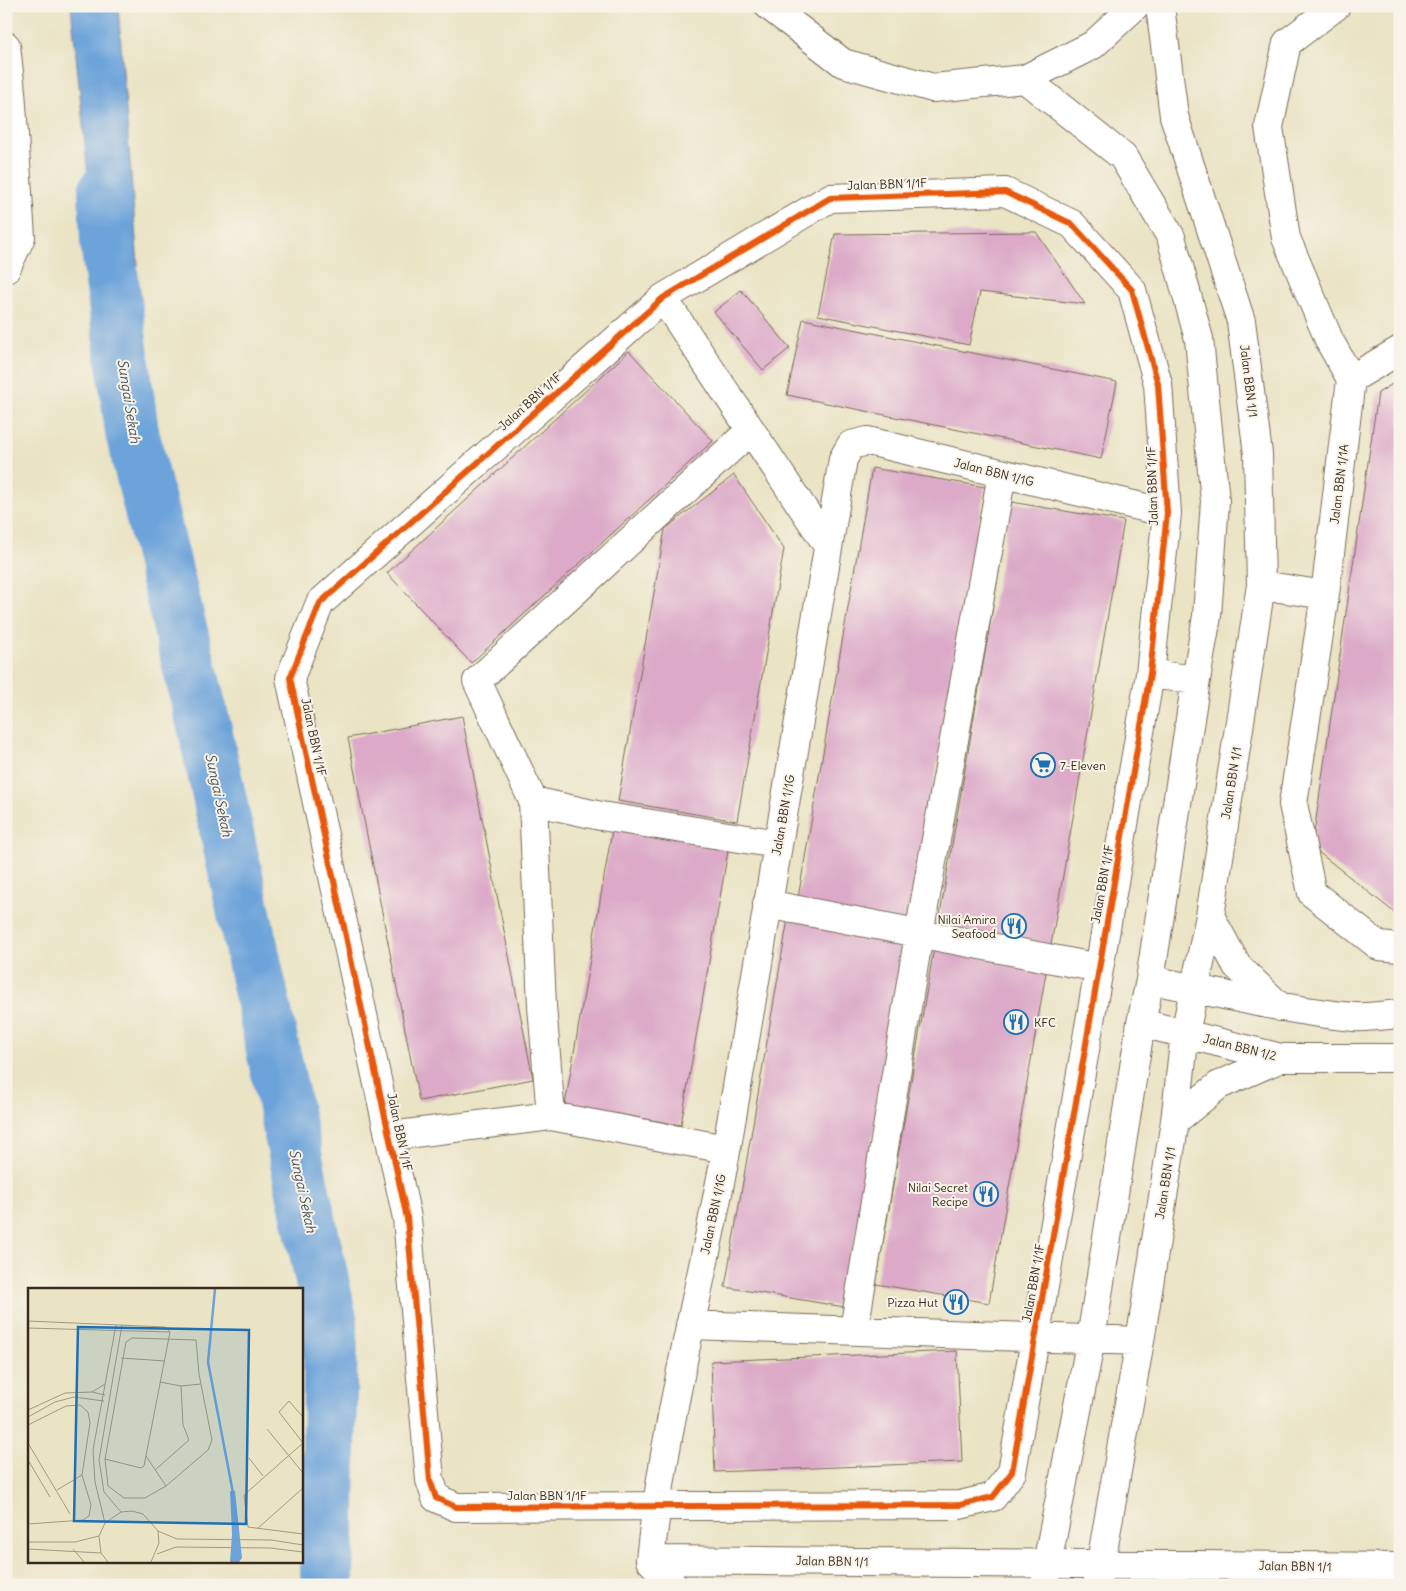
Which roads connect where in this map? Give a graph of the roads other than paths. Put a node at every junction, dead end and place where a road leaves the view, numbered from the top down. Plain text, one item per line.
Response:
1 (770, 6) edge
2 (1136, 6) edge
3 (1160, 6) edge
4 (1336, 6) edge
5 (6, 46) edge
6 (1025, 79) junction
7 (9, 93) edge
8 (6, 269) edge
9 (662, 298) junction
10 (1400, 350) edge
11 (1351, 379) junction
12 (750, 430) junction
13 (1002, 474) junction
14 (1167, 514) junction
15 (828, 546) junction
16 (1261, 585) junction
17 (1325, 596) junction
18 (1150, 674) junction
19 (1196, 680) junction
20 (533, 801) junction
21 (778, 844) junction
22 (767, 904) junction
23 (1210, 916) junction
24 (919, 934) junction
25 (1400, 948) edge
26 (1099, 968) junction
27 (1150, 980) junction
28 (1194, 988) junction
29 (1280, 1007) junction
30 (1400, 1014) edge
31 (1142, 1023) junction
32 (1185, 1033) junction
33 (1281, 1058) junction
34 (1400, 1058) edge
35 (551, 1116) junction
36 (1175, 1121) junction
37 (390, 1136) junction
38 (726, 1149) junction
39 (690, 1325) junction
40 (854, 1330) junction
41 (1035, 1336) junction
42 (1091, 1339) junction
43 (1140, 1341) junction
44 (656, 1506) junction
45 (650, 1560) junction
46 (1400, 1567) edge
47 (1046, 1574) edge
48 (1098, 1574) edge
49 (673, 1585) edge

1 - 6 street
2 - 6 street
3 - 16 street, Jalan BBN 1/1
4 - 11 street
5 - 7 street
6 - 19 street
7 - 8 street
9 - 12 street
9 - 14 street, Jalan BBN 1/1F
9 - 37 street, Jalan BBN 1/1F
10 - 11 street
11 - 17 street, Jalan BBN 1/1A
12 - 15 street
12 - 20 street
13 - 14 street, Jalan BBN 1/1G
13 - 15 street, Jalan BBN 1/1G
13 - 24 street
14 - 18 street, Jalan BBN 1/1F
15 - 21 street, Jalan BBN 1/1G
16 - 17 street
16 - 23 street, Jalan BBN 1/1
17 - 25 street, Jalan BBN 1/1A
18 - 19 street
18 - 26 street, Jalan BBN 1/1F
19 - 27 street
20 - 21 street
20 - 35 street
21 - 22 street, Jalan BBN 1/1G
22 - 24 street
22 - 38 street, Jalan BBN 1/1G
23 - 28 street, Jalan BBN 1/1
23 - 29 street
24 - 26 street
24 - 40 street
26 - 41 street, Jalan BBN 1/1F
27 - 28 street
27 - 31 street
28 - 29 street
28 - 32 street, Jalan BBN 1/1
29 - 30 street
31 - 32 street, Jalan BBN 1/2
31 - 42 street
32 - 33 street, Jalan BBN 1/2
32 - 36 street, Jalan BBN 1/1
33 - 34 street, Jalan BBN 1/2
33 - 36 street
35 - 37 street
35 - 38 street
36 - 43 street, Jalan BBN 1/1
37 - 44 street, Jalan BBN 1/1F
38 - 39 street, Jalan BBN 1/1G
39 - 40 street
39 - 44 street, Jalan BBN 1/1G
40 - 41 street
41 - 42 street
41 - 44 street, Jalan BBN 1/1F
42 - 43 street
42 - 47 street
43 - 48 street, Jalan BBN 1/1
44 - 45 street, Jalan BBN 1/1G
45 - 47 street, Jalan BBN 1/1
45 - 49 street
46 - 48 street, Jalan BBN 1/1
47 - 48 street, Jalan BBN 1/1

